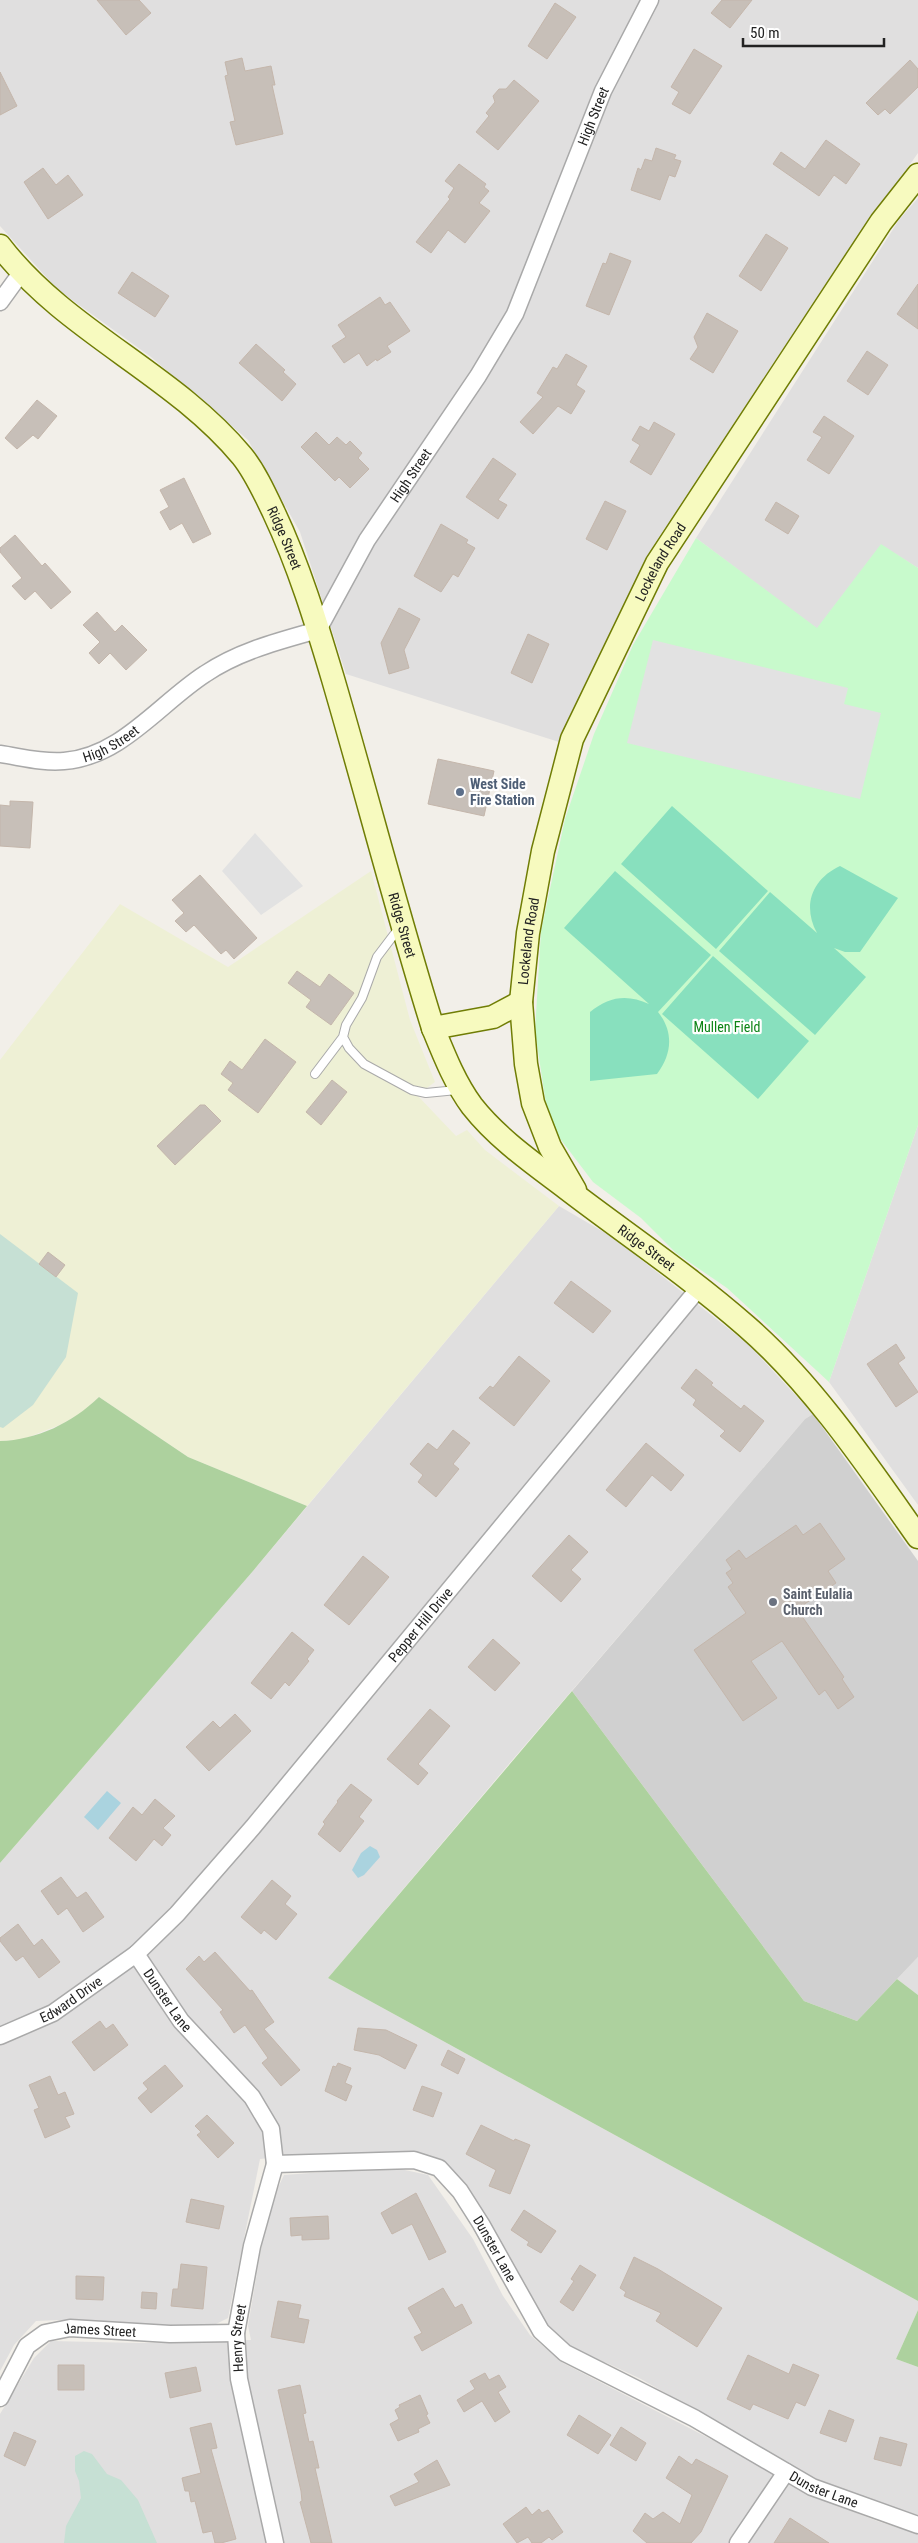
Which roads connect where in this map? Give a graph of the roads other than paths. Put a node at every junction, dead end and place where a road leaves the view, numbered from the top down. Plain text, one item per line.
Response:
1 (650, 0) edge
2 (918, 175) edge
3 (0, 246) edge
4 (21, 273) junction
5 (0, 302) edge
6 (318, 630) junction
7 (0, 754) edge
8 (402, 924) junction
9 (521, 1002) junction
10 (433, 1028) junction
11 (343, 1037) junction
12 (316, 1074) dead end
13 (462, 1089) junction
14 (581, 1200) junction
15 (699, 1288) junction
16 (918, 1537) edge
17 (136, 1954) junction
18 (0, 2036) edge
19 (275, 2164) junction
20 (236, 2333) junction
21 (0, 2398) edge
22 (786, 2472) junction
23 (918, 2525) edge
24 (275, 2543) edge
25 (738, 2543) edge

1 - 6 street, High Street
2 - 9 main road, Lockeland Road
3 - 4 main road, Ridge Street
4 - 5 street
4 - 6 main road, Ridge Street
6 - 7 street, High Street
6 - 8 main road, Ridge Street
8 - 10 main road, Ridge Street
8 - 11 lane
9 - 10 main road, Lockeland Road
9 - 14 main road, Lockeland Road
10 - 13 main road, Ridge Street
11 - 12 lane
11 - 13 lane
13 - 14 main road, Ridge Street
14 - 15 main road, Ridge Street
15 - 16 main road, Ridge Street
15 - 17 street, Pepper Hill Drive
17 - 18 street, Edward Drive
17 - 19 street, Dunster Lane
19 - 20 street, Henry Street
19 - 22 street, Dunster Lane
20 - 21 street, James Street
20 - 24 street, Henry Street
22 - 23 street, Dunster Lane
22 - 25 street

